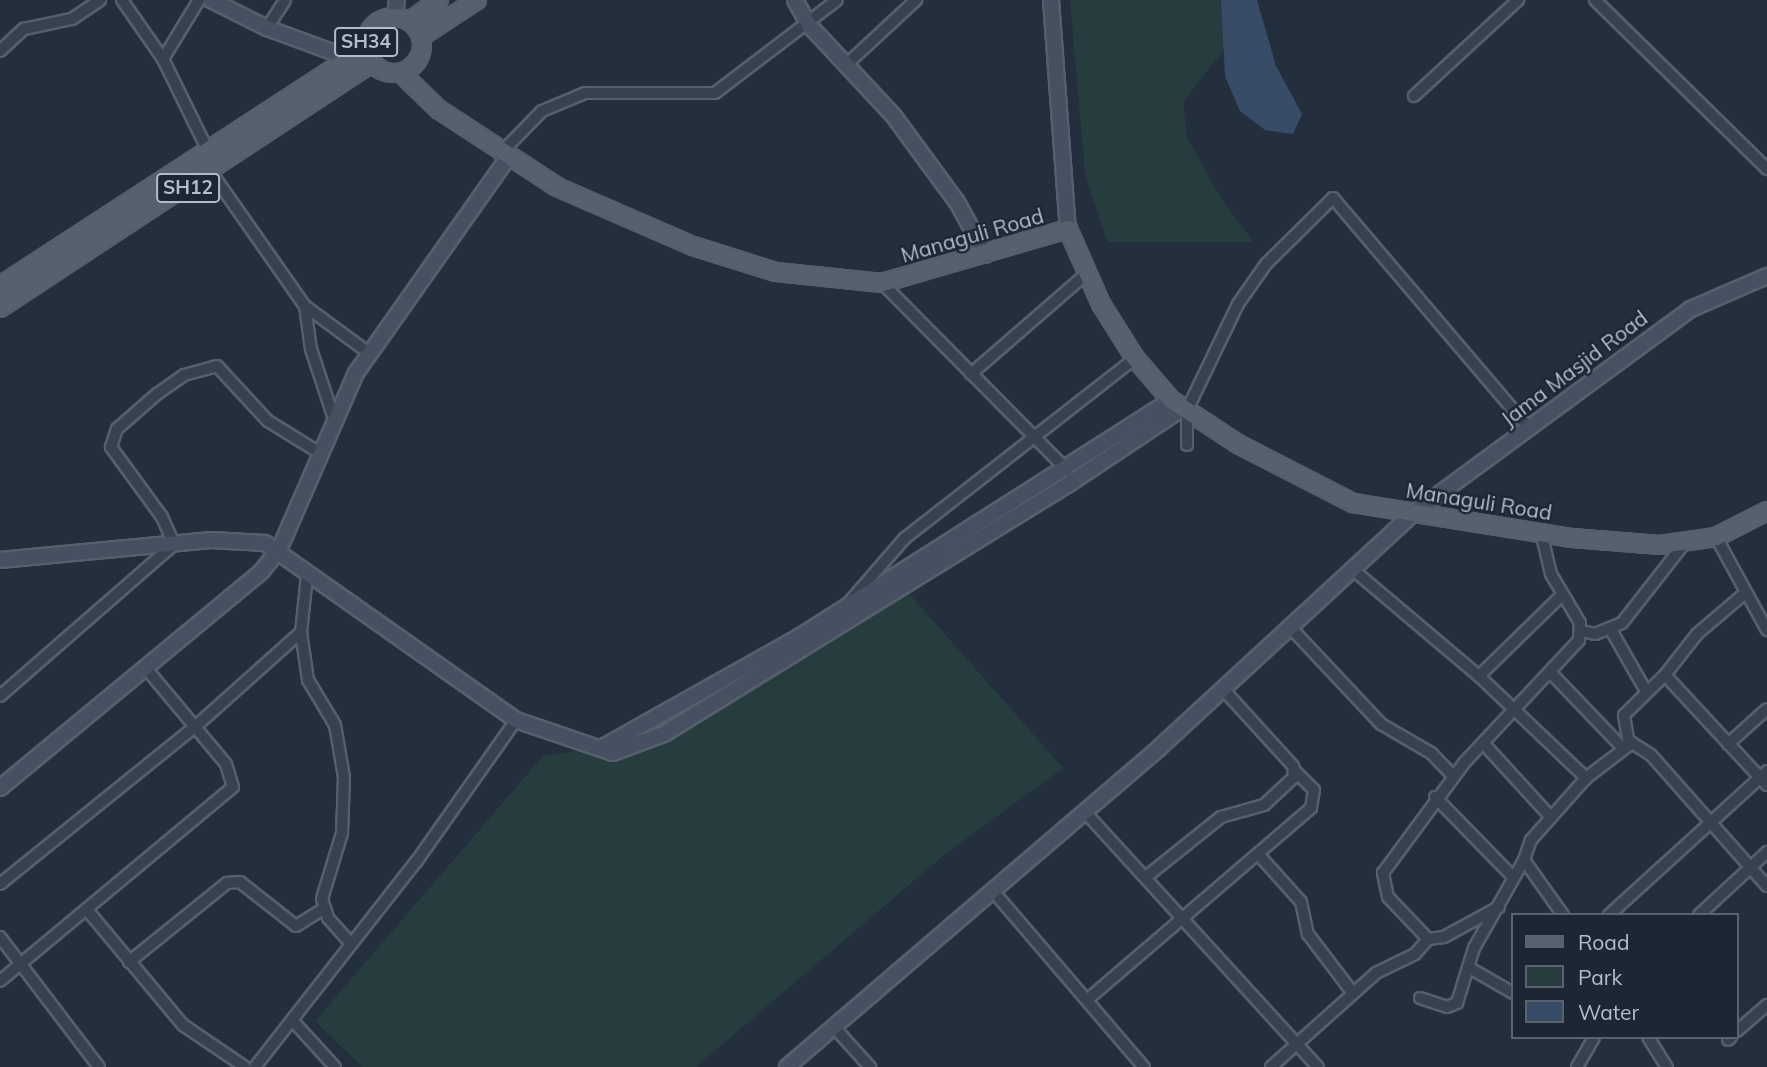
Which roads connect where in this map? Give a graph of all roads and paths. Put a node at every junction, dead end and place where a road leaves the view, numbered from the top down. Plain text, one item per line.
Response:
1 (100, 0) edge
2 (122, 0) edge
3 (199, 0) edge
4 (211, 0) edge
5 (285, 0) edge
6 (439, 0) edge
7 (477, 0) edge
8 (795, 0) edge
9 (837, 0) edge
10 (916, 0) edge
11 (1051, 0) edge
12 (1518, 0) edge
13 (1595, 0) edge
14 (401, 12) edge
15 (809, 24) junction
16 (267, 28) junction
17 (422, 36) junction
18 (0, 51) edge
19 (369, 55) junction
20 (346, 57) junction
21 (163, 59) junction
22 (846, 65) junction
23 (401, 73) junction
24 (1414, 96) dead end
25 (209, 153) junction
26 (504, 156) junction
27 (1767, 169) edge
28 (211, 172) junction
29 (1068, 229) junction
30 (986, 255) junction
31 (1085, 275) junction
32 (1767, 276) edge
33 (882, 283) junction
34 (0, 286) edge
35 (305, 306) junction
36 (0, 307) edge
37 (370, 354) junction
38 (1135, 358) junction
39 (971, 374) junction
40 (1180, 406) junction
41 (333, 416) junction
42 (1529, 428) junction
43 (1033, 436) junction
44 (1187, 445) dead end
45 (318, 452) junction
46 (1067, 470) junction
47 (1416, 510) junction
48 (1767, 511) edge
49 (1541, 531) junction
50 (1716, 537) junction
51 (1686, 541) junction
52 (174, 544) junction
53 (279, 550) junction
54 (0, 560) edge
55 (1352, 568) junction
56 (307, 576) junction
57 (1563, 594) junction
58 (1744, 594) junction
59 (845, 608) junction
60 (845, 624) junction
61 (1290, 627) junction
62 (1611, 630) junction
63 (1767, 630) edge
64 (1582, 631) junction
65 (301, 632) junction
66 (145, 667) junction
67 (1550, 672) junction
68 (1665, 675) junction
69 (1479, 676) junction
70 (1223, 689) junction
71 (1646, 691) junction
72 (0, 696) edge
73 (1767, 709) edge
74 (1516, 710) junction
75 (516, 720) junction
76 (196, 726) junction
77 (1483, 743) junction
78 (1728, 744) junction
79 (1625, 745) junction
80 (601, 748) junction
81 (1295, 771) junction
82 (1453, 776) junction
83 (1586, 778) junction
84 (1765, 778) edge
85 (0, 788) edge
86 (1435, 797) junction
87 (1085, 812) junction
88 (1549, 815) junction
89 (1710, 824) junction
90 (1767, 852) edge
91 (1258, 854) junction
92 (1524, 860) junction
93 (1751, 868) junction
94 (1512, 876) junction
95 (1146, 877) junction
96 (0, 884) edge
97 (1767, 886) edge
98 (993, 891) junction
99 (1499, 907) junction
100 (325, 908) junction
101 (88, 911) junction
102 (1562, 913) edge
103 (1611, 913) edge
104 (1701, 913) edge
105 (1184, 918) junction
106 (0, 937) edge
107 (1428, 939) junction
108 (349, 941) junction
109 (129, 962) junction
110 (24, 966) junction
111 (1468, 967) junction
112 (0, 981) edge
113 (1352, 992) junction
114 (1512, 992) edge
115 (1420, 998) dead end
116 (1087, 1000) junction
117 (1767, 1005) edge
118 (292, 1021) junction
119 (834, 1027) junction
120 (1739, 1029) edge
121 (1593, 1039) edge
122 (1648, 1039) edge
123 (1297, 1042) junction
124 (92, 1065) edge
125 (245, 1067) edge
126 (255, 1067) edge
127 (335, 1067) edge
128 (787, 1067) edge
129 (870, 1067) edge
130 (1144, 1067) edge
131 (1271, 1067) edge
132 (1318, 1067) edge
133 (1577, 1067) edge
134 (1667, 1067) edge

1 - 18 street
2 - 21 street
3 - 21 street
4 - 16 street
5 - 16 street
6 - 14 main road, SH34
7 - 17 main road, SH34
8 - 15 street
9 - 15 street
10 - 22 street
11 - 29 street
12 - 24 street
13 - 27 street
14 - 17 main road, SH34
14 - 19 main road, SH34
15 - 22 street
15 - 26 street
16 - 20 street
17 - 23 main road, SH34
19 - 20 main road, SH12
19 - 23 main road, SH34
19 - 28 main road, SH12
20 - 25 main road, SH12
21 - 25 street
22 - 30 street
23 - 26 main road, Managuli Road
25 - 34 main road, SH12
26 - 33 main road, Managuli Road
26 - 37 street
28 - 35 street
28 - 36 main road, SH12
29 - 30 main road, Managuli Road
29 - 31 main road, Managuli Road
30 - 33 main road, Managuli Road
31 - 38 main road, Managuli Road
31 - 39 street
32 - 42 street, Jama Masjid Road
33 - 39 street
35 - 37 street
35 - 41 street
37 - 41 street
38 - 40 main road, Managuli Road
38 - 43 street
39 - 43 street
40 - 42 street
40 - 44 street
40 - 46 street
40 - 47 main road, Managuli Road
40 - 60 street
41 - 45 street
42 - 47 street, Jama Masjid Road
43 - 46 street
43 - 59 street
45 - 52 street
45 - 53 street
46 - 59 street
47 - 49 main road, Managuli Road
47 - 55 street, Jama Masjid Road
48 - 50 main road, Managuli Road
49 - 51 main road, Managuli Road
49 - 57 street
50 - 51 main road, Managuli Road
50 - 58 street
51 - 62 street
52 - 53 street
52 - 54 street
52 - 72 street
53 - 56 street
53 - 66 street
55 - 61 street, Jama Masjid Road
55 - 69 street
56 - 65 street
56 - 75 street
57 - 64 street
57 - 69 street
58 - 63 street
58 - 68 street
59 - 60 street
59 - 80 street
60 - 80 street
61 - 70 street, Jama Masjid Road
61 - 82 street
62 - 64 street
62 - 71 street
64 - 67 street
65 - 76 street
65 - 100 street
66 - 76 street
66 - 85 street
67 - 74 street
67 - 79 street
68 - 71 street
68 - 78 street
69 - 74 street
70 - 81 street
70 - 87 street, Jama Masjid Road
71 - 79 street
73 - 78 street
74 - 77 street
74 - 83 street
75 - 80 street
75 - 108 street
76 - 96 street
76 - 101 street
77 - 82 street
77 - 88 street
78 - 84 street
79 - 83 street
79 - 89 street
81 - 91 street
81 - 95 street
82 - 86 street
83 - 88 street
84 - 89 street
86 - 94 street
86 - 107 street
87 - 95 street
87 - 98 street, Jama Masjid Road
88 - 92 street
89 - 93 street
89 - 103 street
90 - 93 street
91 - 105 street
91 - 113 street
92 - 94 street
92 - 102 street
93 - 97 street
93 - 104 street
94 - 99 street
95 - 105 street
98 - 116 street
98 - 119 street, Jama Masjid Road
99 - 107 street
99 - 111 street
100 - 108 street
100 - 109 street
101 - 109 street
101 - 110 street
105 - 116 street
105 - 123 street
106 - 110 street
107 - 113 street
108 - 118 street
109 - 125 street
110 - 112 street
110 - 124 street
111 - 114 street
111 - 115 street
113 - 123 street
116 - 130 street
117 - 120 street
118 - 126 street
118 - 127 street
119 - 128 street, Jama Masjid Road
119 - 129 street
121 - 133 street
122 - 134 street
123 - 131 street
123 - 132 street

